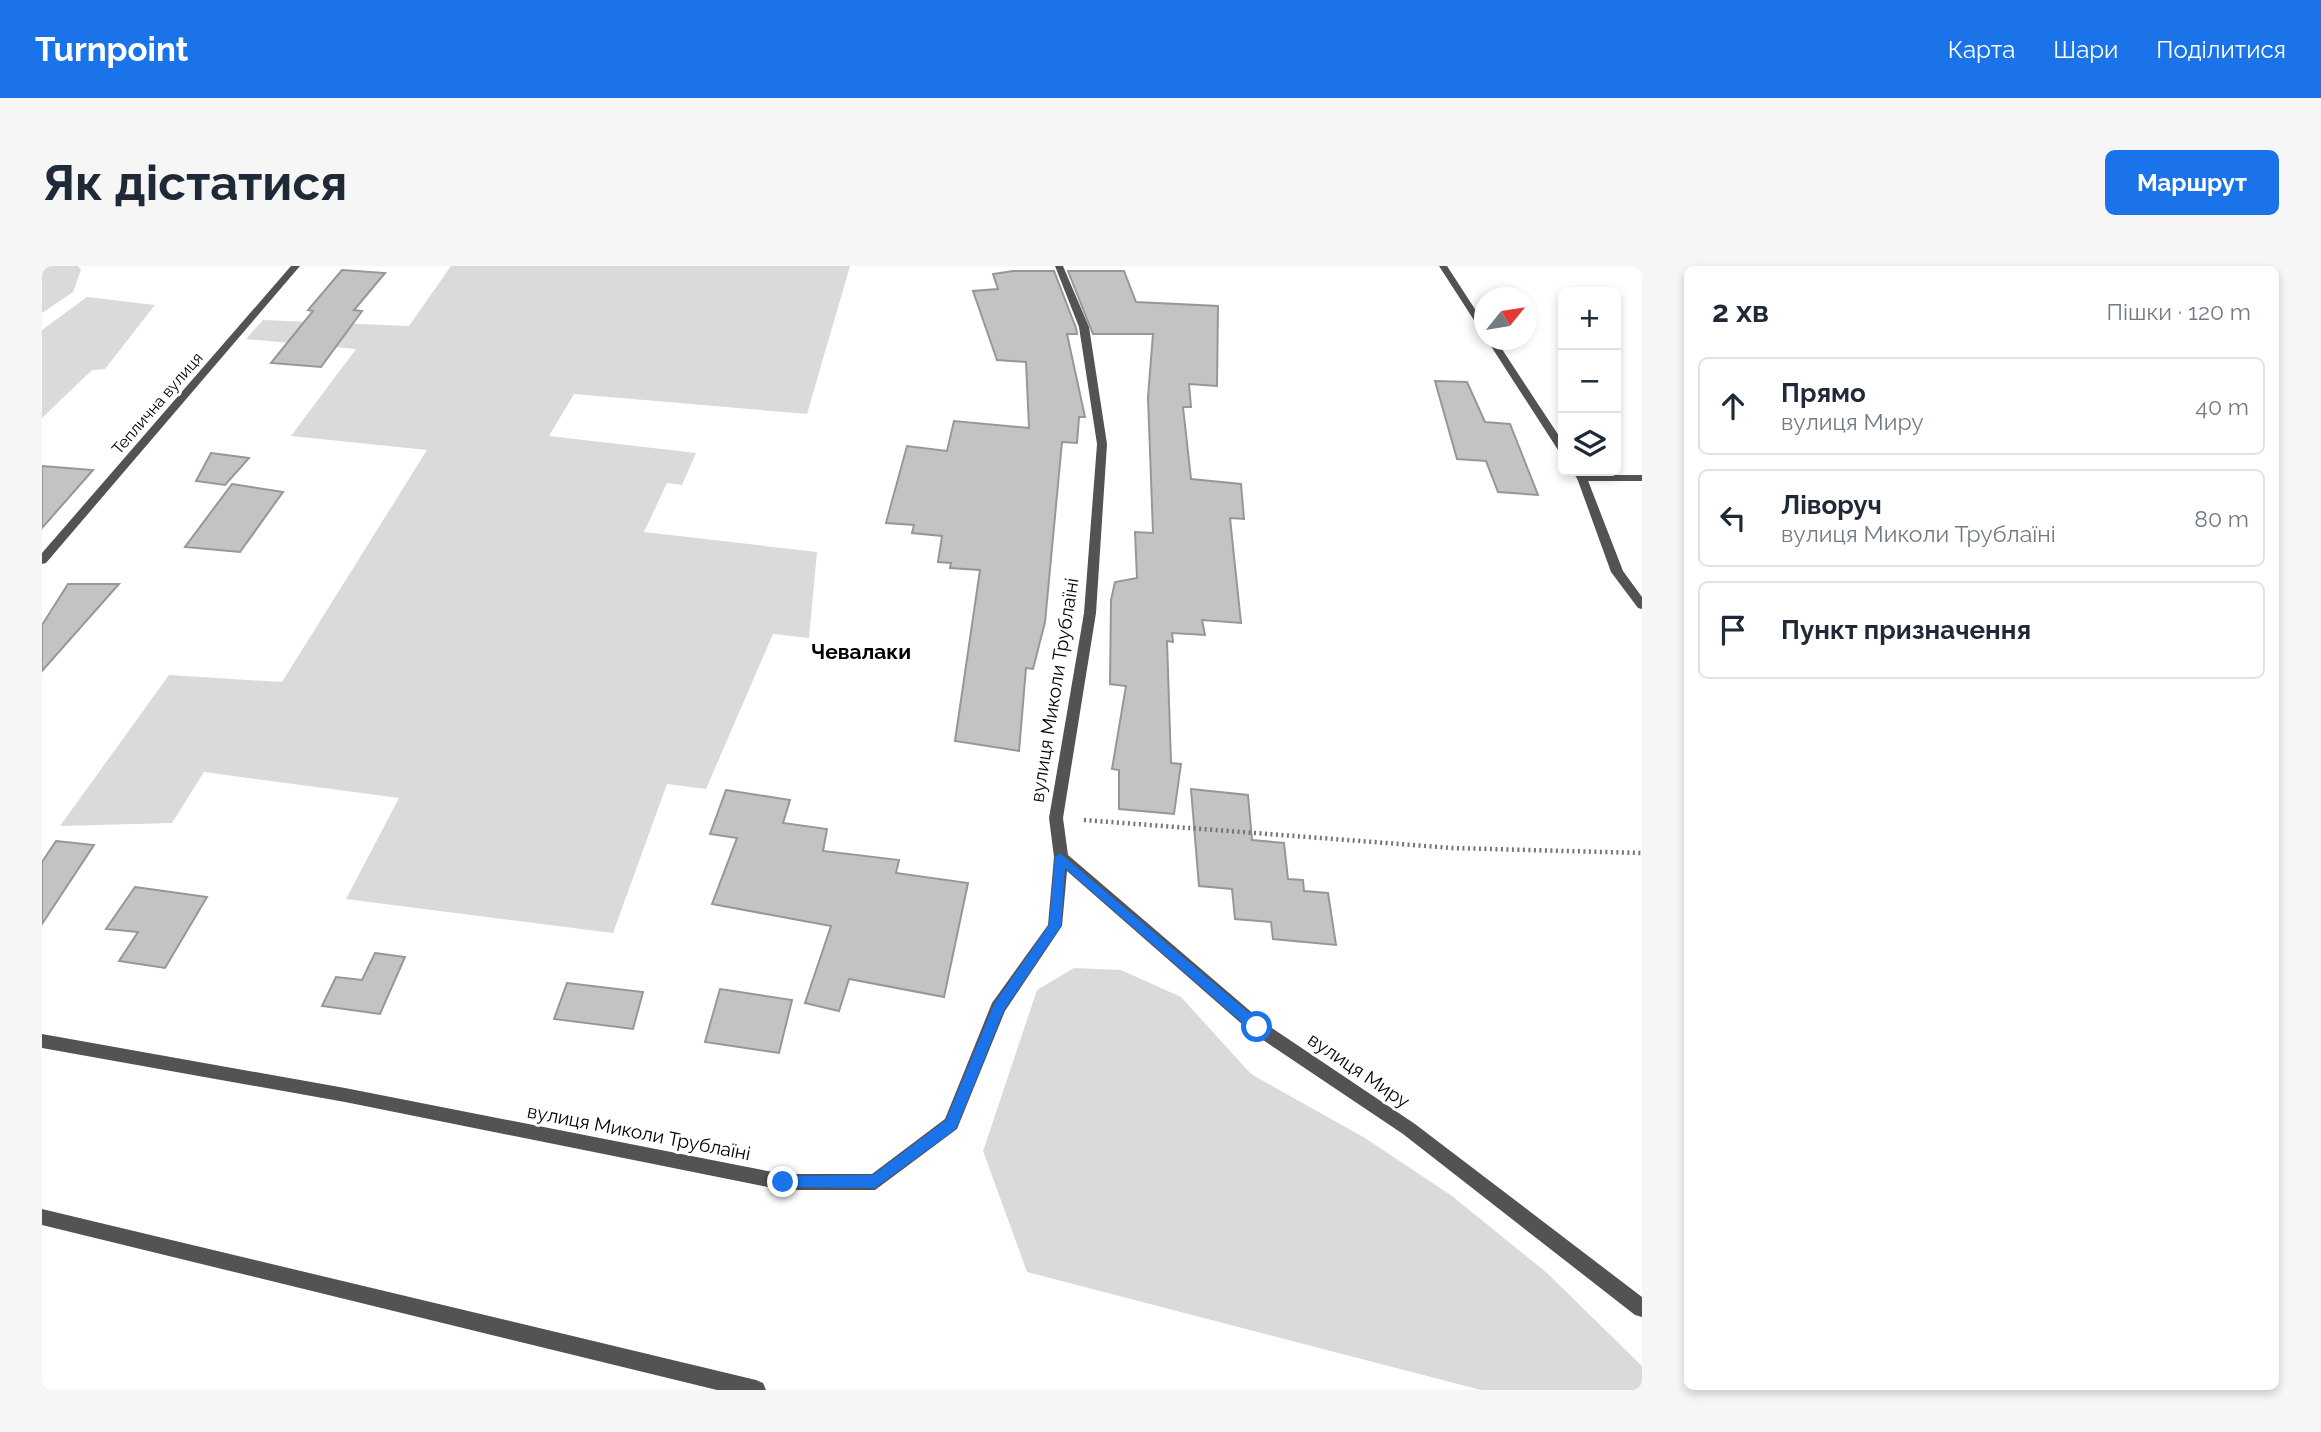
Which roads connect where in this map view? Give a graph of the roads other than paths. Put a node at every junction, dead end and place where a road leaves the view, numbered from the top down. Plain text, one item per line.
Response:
1 (296, 266) edge
2 (1059, 266) edge
3 (1443, 266) edge
4 (1474, 313) edge
5 (1498, 350) edge
6 (1558, 442) edge
7 (1581, 476) edge
8 (1611, 476) edge
9 (1642, 478) edge
10 (42, 560) edge
11 (1642, 605) edge
12 (1060, 857) junction
13 (42, 1041) edge
14 (42, 1217) edge
15 (1642, 1308) edge
16 (756, 1390) edge

1 - 10 street, Теплична вулиця
2 - 12 street, вулиця Миколи Трублаїні
3 - 4 street
5 - 6 street
7 - 11 street
8 - 9 street
12 - 13 street, вулиця Миколи Трублаїні
12 - 15 street, вулиця Миру
14 - 16 street

